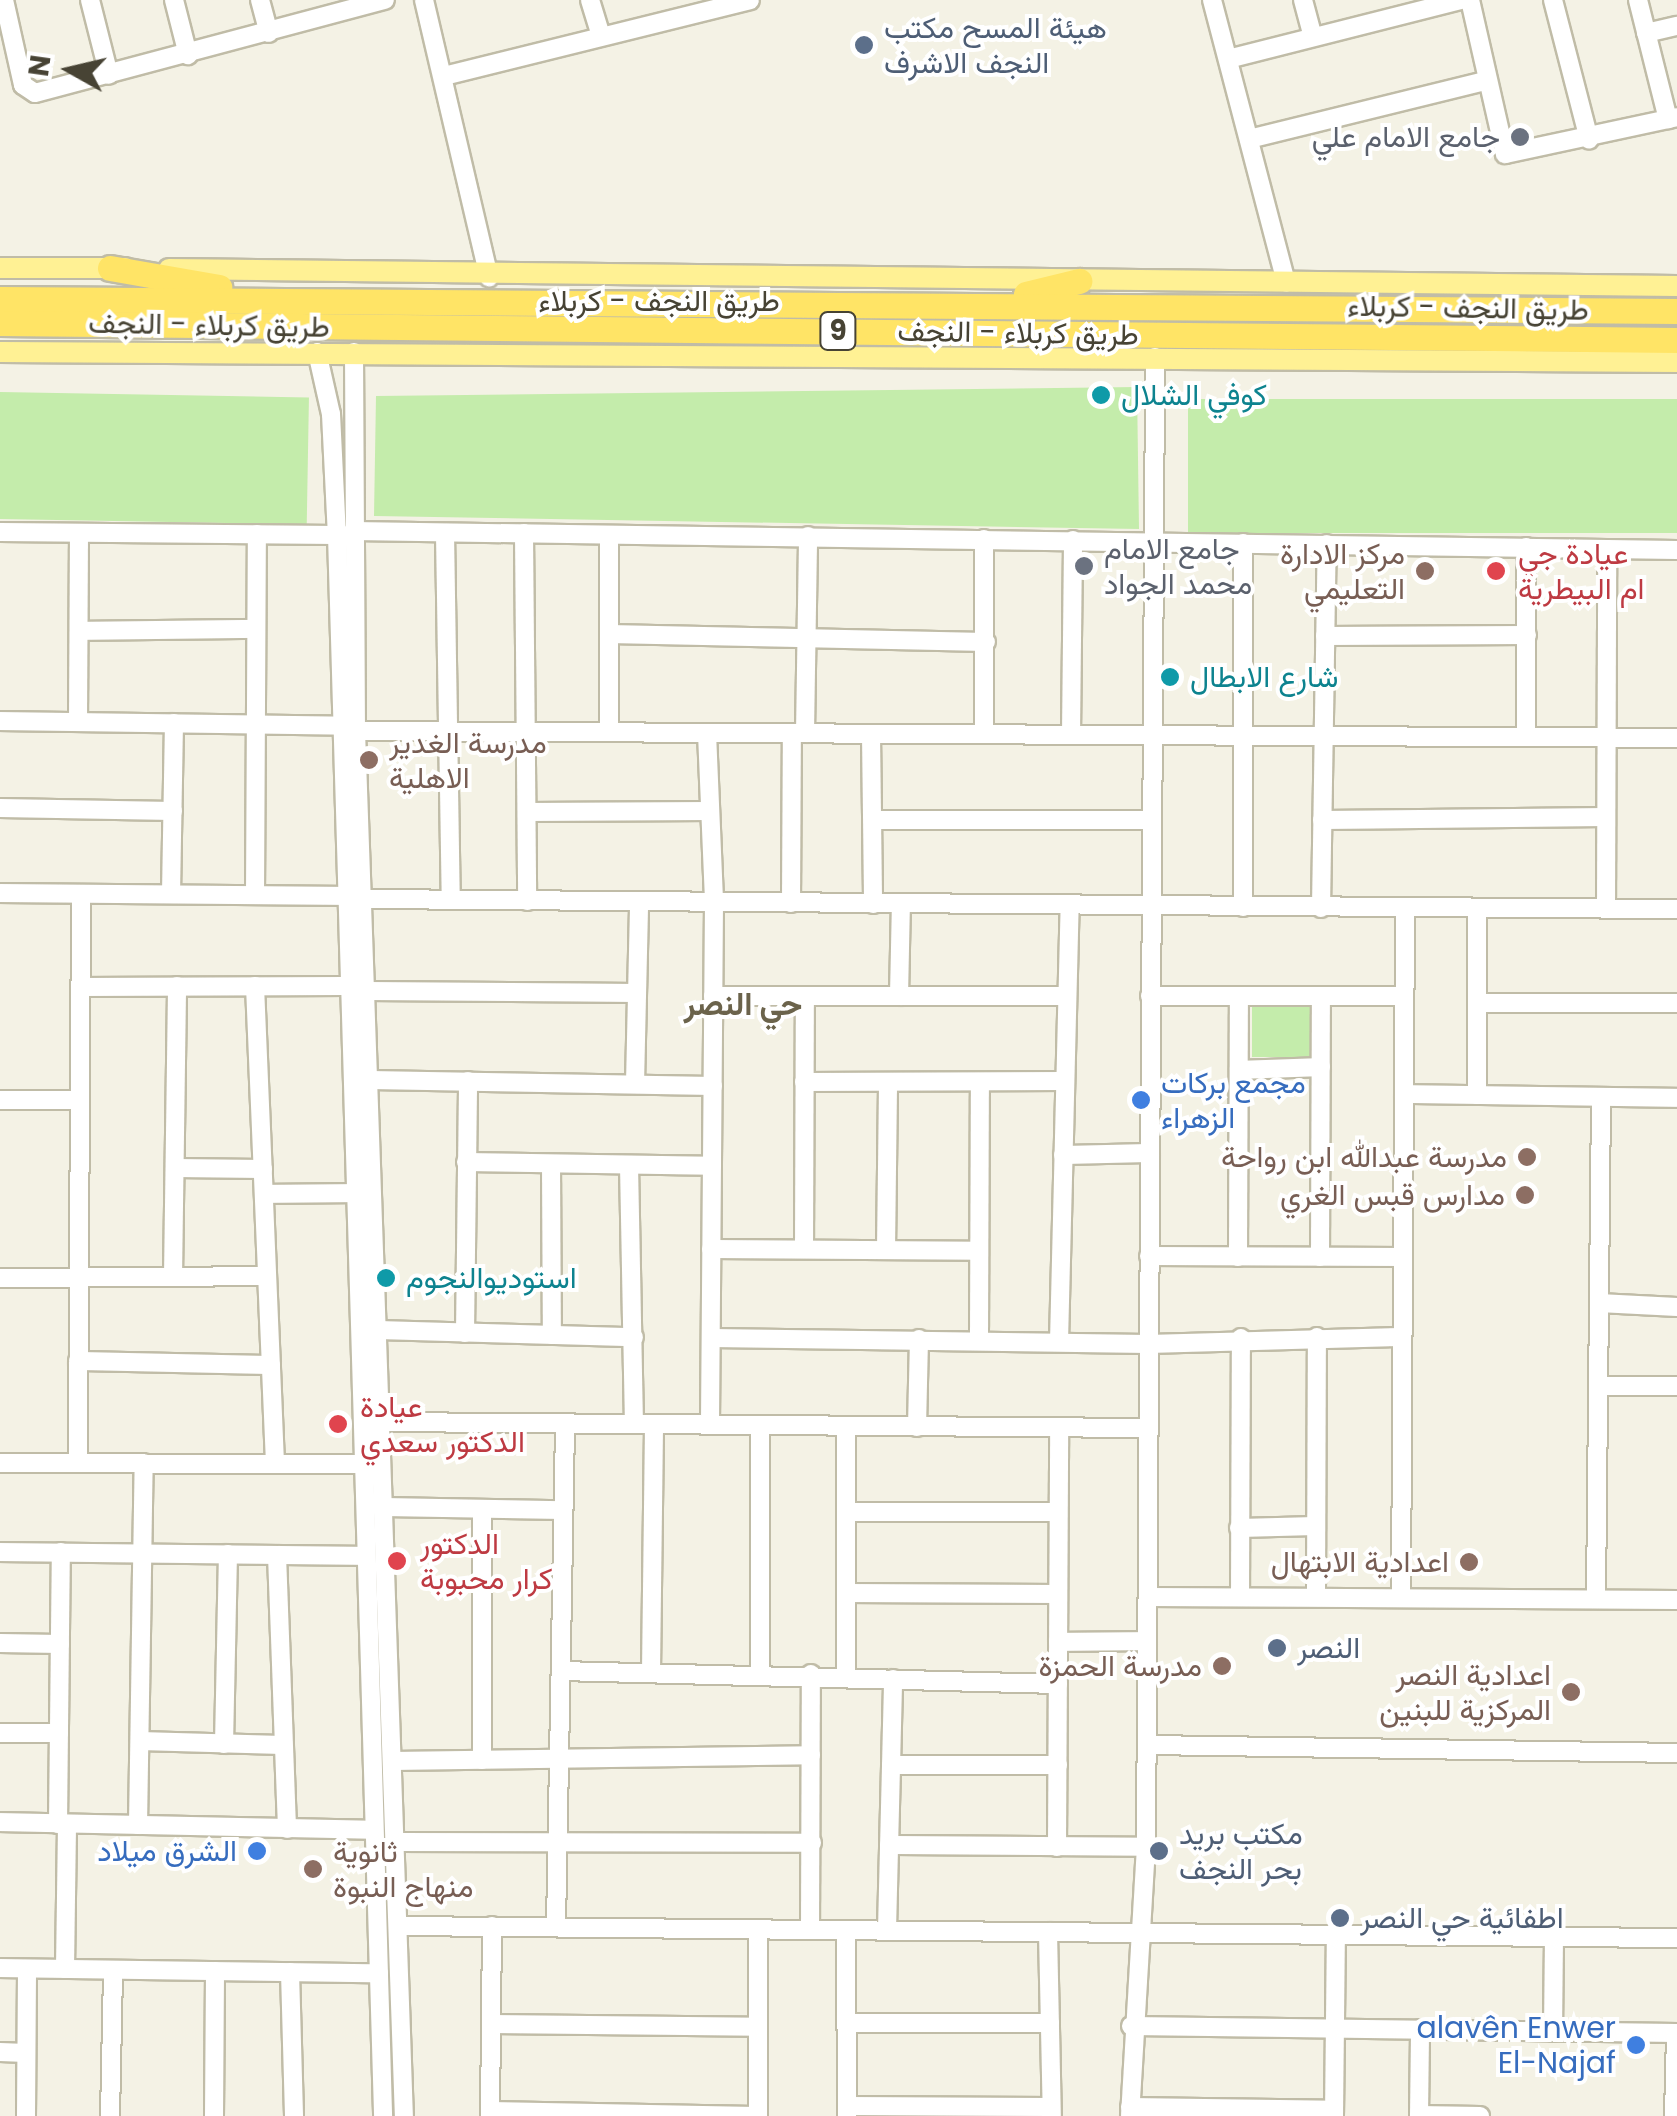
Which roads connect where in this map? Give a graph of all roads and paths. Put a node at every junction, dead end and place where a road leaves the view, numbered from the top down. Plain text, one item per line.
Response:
1 (90, 0) edge
2 (174, 0) edge
3 (260, 0) edge
4 (385, 0) edge
5 (424, 0) edge
6 (590, 0) edge
7 (750, 0) edge
8 (1212, 0) edge
9 (1304, 0) edge
10 (1461, 0) edge
11 (1470, 0) edge
12 (1553, 0) edge
13 (1638, 0) edge
14 (3, 8) edge
15 (676, 9) edge
16 (1388, 9) edge
17 (1677, 26) edge
18 (269, 32) junction
19 (1646, 34) junction
20 (600, 36) junction
21 (1313, 38) junction
22 (188, 54) junction
23 (1228, 59) junction
24 (109, 75) junction
25 (444, 76) junction
26 (1486, 81) junction
27 (1673, 118) edge
28 (1249, 139) junction
29 (1589, 139) junction
30 (0, 268) edge
31 (110, 268) junction
32 (489, 277) junction
33 (1079, 281) junction
34 (1286, 282) junction
35 (1677, 286) edge
36 (282, 298) junction
37 (0, 299) edge
38 (988, 303) junction
39 (1677, 311) edge
40 (0, 323) edge
41 (1677, 340) edge
42 (0, 352) edge
43 (316, 352) junction
44 (354, 352) junction
45 (1155, 357) junction
46 (1677, 362) edge
47 (351, 408) junction
48 (330, 414) junction
49 (0, 532) edge
50 (80, 533) junction
51 (346, 533) junction
52 (445, 533) junction
53 (257, 534) junction
54 (524, 534) junction
55 (609, 535) junction
56 (808, 536) junction
57 (984, 539) junction
58 (1074, 540) junction
59 (1155, 542) junction
60 (1242, 543) junction
61 (1327, 544) junction
62 (1526, 548) junction
63 (1607, 549) junction
64 (1677, 550) edge
65 (256, 629) junction
66 (78, 631) junction
67 (609, 634) junction
68 (1527, 635) junction
69 (1325, 636) junction
70 (806, 638) junction
71 (986, 642) junction
72 (0, 721) edge
73 (78, 722) junction
74 (174, 724) junction
75 (255, 724) junction
76 (348, 728) junction
77 (448, 732) junction
78 (525, 732) junction
79 (609, 732) junction
80 (707, 733) junction
81 (798, 733) junction
82 (871, 734) junction
83 (984, 734) junction
84 (1071, 735) junction
85 (1150, 735) junction
86 (1242, 736) junction
87 (1322, 736) junction
88 (1526, 737) junction
89 (1604, 737) junction
90 (1677, 738) edge
91 (0, 808) edge
92 (173, 811) junction
93 (710, 811) junction
94 (527, 812) junction
95 (1606, 818) junction
96 (873, 820) junction
97 (1151, 820) junction
98 (1322, 820) junction
99 (0, 893) edge
100 (81, 894) junction
101 (171, 894) junction
102 (255, 895) junction
103 (354, 898) junction
104 (450, 900) junction
105 (528, 901) junction
106 (640, 902) junction
107 (714, 902) junction
108 (791, 903) junction
109 (873, 904) junction
110 (900, 904) junction
111 (1070, 906) junction
112 (1151, 906) junction
113 (1243, 907) junction
114 (1320, 908) junction
115 (1606, 908) junction
116 (1405, 909) junction
117 (1478, 909) junction
118 (1677, 909) edge
119 (177, 986) junction
120 (255, 986) junction
121 (346, 986) junction
122 (80, 987) junction
123 (366, 992) junction
124 (638, 992) junction
125 (714, 996) junction
126 (805, 996) junction
127 (899, 996) junction
128 (1066, 996) junction
129 (1150, 996) junction
130 (1239, 996) junction
131 (1321, 996) junction
132 (1404, 996) junction
133 (1478, 1003) junction
134 (1677, 1003) edge
135 (348, 1034) junction
136 (368, 1034) junction
137 (1321, 1066) junction
138 (1239, 1070) junction
139 (350, 1076) junction
140 (370, 1078) junction
141 (468, 1081) junction
142 (804, 1082) junction
143 (980, 1082) junction
144 (1064, 1082) junction
145 (888, 1083) junction
146 (635, 1084) junction
147 (712, 1086) junction
148 (1404, 1094) junction
149 (1477, 1096) junction
150 (1601, 1097) junction
151 (1677, 1098) edge
152 (0, 1100) edge
153 (80, 1100) junction
154 (1150, 1154) junction
155 (1063, 1155) junction
156 (466, 1162) junction
157 (551, 1164) junction
158 (629, 1165) junction
159 (712, 1166) junction
160 (174, 1168) junction
161 (262, 1169) junction
162 (264, 1194) junction
163 (354, 1194) junction
164 (711, 1249) junction
165 (804, 1250) junction
166 (886, 1250) junction
167 (978, 1251) junction
168 (1149, 1256) junction
169 (1238, 1256) junction
170 (1320, 1257) junction
171 (1403, 1257) junction
172 (267, 1276) junction
173 (173, 1277) junction
174 (0, 1278) edge
175 (79, 1278) junction
176 (1599, 1304) junction
177 (1677, 1307) edge
178 (378, 1330) junction
179 (466, 1333) junction
180 (552, 1335) junction
181 (634, 1337) junction
182 (1317, 1337) junction
183 (1402, 1337) junction
184 (710, 1338) junction
185 (1241, 1338) junction
186 (918, 1339) junction
187 (979, 1339) junction
188 (1059, 1342) junction
189 (1148, 1344) junction
190 (78, 1360) junction
191 (271, 1366) junction
192 (1598, 1386) junction
193 (1677, 1386) edge
194 (382, 1422) junction
195 (565, 1424) junction
196 (644, 1424) junction
197 (710, 1425) junction
198 (760, 1426) junction
199 (846, 1426) junction
200 (916, 1426) junction
201 (1059, 1428) junction
202 (1148, 1428) junction
203 (78, 1462) junction
204 (0, 1463) edge
205 (144, 1463) junction
206 (275, 1464) junction
207 (363, 1464) junction
208 (384, 1507) junction
209 (482, 1509) junction
210 (563, 1510) junction
211 (846, 1512) junction
212 (1058, 1512) junction
213 (1316, 1526) junction
214 (1240, 1528) junction
215 (0, 1552) edge
216 (61, 1552) junction
217 (144, 1553) junction
218 (228, 1554) junction
219 (276, 1555) junction
220 (366, 1556) junction
221 (846, 1593) junction
222 (1058, 1594) junction
223 (1148, 1596) junction
224 (1240, 1598) junction
225 (1316, 1598) junction
226 (1401, 1598) junction
227 (1596, 1599) junction
228 (1677, 1600) edge
229 (1058, 1642) junction
230 (1148, 1642) junction
231 (368, 1643) junction
232 (0, 1644) edge
233 (60, 1644) junction
234 (388, 1644) junction
235 (560, 1671) junction
236 (651, 1672) junction
237 (760, 1674) junction
238 (811, 1674) junction
239 (846, 1676) junction
240 (894, 1679) junction
241 (1058, 1684) junction
242 (370, 1690) junction
243 (390, 1690) junction
244 (0, 1732) edge
245 (59, 1733) junction
246 (140, 1741) junction
247 (224, 1744) junction
248 (282, 1745) junction
249 (1147, 1745) junction
250 (1677, 1753) edge
251 (812, 1755) junction
252 (559, 1758) junction
253 (482, 1760) junction
254 (392, 1761) junction
255 (1058, 1764) junction
256 (891, 1765) junction
257 (0, 1822) edge
258 (63, 1824) junction
259 (138, 1825) junction
260 (286, 1828) junction
261 (374, 1830) junction
262 (395, 1842) junction
263 (558, 1842) junction
264 (812, 1843) junction
265 (889, 1845) junction
266 (1058, 1846) junction
267 (1146, 1847) junction
268 (398, 1926) junction
269 (492, 1926) junction
270 (556, 1927) junction
271 (758, 1929) junction
272 (810, 1930) junction
273 (846, 1930) junction
274 (886, 1930) junction
275 (1048, 1932) junction
276 (1140, 1933) junction
277 (1336, 1934) junction
278 (1554, 1937) junction
279 (1677, 1938) edge
280 (0, 1968) edge
281 (27, 1969) junction
282 (64, 1969) junction
283 (113, 1970) junction
284 (215, 1970) junction
285 (290, 1972) junction
286 (379, 1973) junction
287 (846, 2023) junction
288 (1050, 2023) junction
289 (491, 2024) junction
290 (1131, 2026) junction
291 (1335, 2026) junction
292 (758, 2027) junction
293 (1420, 2029) junction
294 (1552, 2032) junction
295 (1676, 2034) edge
296 (0, 2052) edge
297 (26, 2053) junction
298 (847, 2111) edge
299 (1051, 2112) edge
300 (1130, 2112) edge
301 (1334, 2113) edge
302 (490, 2114) edge
303 (1419, 2115) edge
304 (26, 2116) edge
305 (110, 2116) edge
306 (214, 2116) edge
307 (294, 2116) edge
308 (383, 2116) edge
309 (404, 2116) edge
310 (757, 2116) edge
311 (1480, 2116) edge
312 (1674, 2116) edge

1 - 24 street
2 - 22 street
3 - 18 street
4 - 18 street
5 - 25 street
6 - 20 street
7 - 15 street
8 - 23 street
9 - 21 street
10 - 16 street
11 - 26 street
12 - 29 street
13 - 19 street
14 - 24 street
15 - 20 street
16 - 21 street
17 - 19 street
18 - 22 street
19 - 27 street
20 - 25 street
21 - 23 street
22 - 24 street
23 - 28 street
25 - 32 street
26 - 28 street
26 - 29 street
27 - 29 street
28 - 34 street
30 - 31 main road
31 - 32 main road
31 - 36 highway
32 - 33 main road
33 - 34 main road
33 - 38 highway
34 - 35 main road
36 - 37 highway, طريق النجف - کربلاء / 9
36 - 38 highway, طريق النجف - کربلاء / 9
38 - 39 highway, طريق النجف - کربلاء / 9
40 - 41 highway, طريق کربلاء - النجف / 9
42 - 43 main road
43 - 44 main road
43 - 48 street
44 - 45 main road
44 - 47 street
45 - 46 main road
45 - 59 street
47 - 48 street
47 - 51 street
48 - 51 street
49 - 50 street
50 - 53 street
50 - 66 street
51 - 52 street
51 - 53 street
51 - 76 street
52 - 54 street
52 - 77 street
53 - 65 street
54 - 55 street
54 - 78 street
55 - 56 street
55 - 67 street
56 - 57 street
56 - 70 street
57 - 58 street
57 - 71 street
58 - 59 street
58 - 84 street
59 - 60 street
59 - 85 street
60 - 61 street
60 - 86 street
61 - 62 street
61 - 69 street
62 - 63 street
62 - 68 street
63 - 64 street
63 - 89 street
65 - 66 street
65 - 75 street
66 - 73 street
67 - 70 street
67 - 79 street
68 - 69 street
68 - 88 street
69 - 87 street
70 - 71 street
70 - 81 street
71 - 83 street
72 - 73 street
73 - 74 street
74 - 75 street
74 - 92 street
75 - 76 street
75 - 102 street
76 - 77 street
76 - 103 street
77 - 78 street
77 - 104 street
78 - 79 street
78 - 94 street
79 - 80 street
80 - 81 street
80 - 93 street
81 - 82 street
81 - 108 street
82 - 83 street
82 - 96 street
83 - 84 street
84 - 85 street
85 - 86 street
85 - 97 street
86 - 87 street
86 - 113 street
87 - 88 street
87 - 98 street
88 - 89 street
89 - 90 street
89 - 95 street
91 - 92 street
92 - 101 street
93 - 94 street
93 - 107 street
94 - 105 street
95 - 98 street
95 - 115 street
96 - 97 street
96 - 109 street
97 - 112 street
98 - 114 street
99 - 100 street
100 - 101 street
100 - 122 street
101 - 102 street
102 - 103 street
103 - 104 street
103 - 121 street
103 - 123 street
104 - 105 street
105 - 106 street
106 - 107 street
106 - 124 street
107 - 108 street
107 - 125 street
108 - 109 street
109 - 110 street
110 - 111 street
110 - 127 street
111 - 112 street
111 - 128 street
112 - 113 street
112 - 129 street
113 - 114 street
114 - 116 street
115 - 117 street
115 - 118 street
116 - 117 street
116 - 132 street
117 - 133 street
119 - 120 street
119 - 122 street
119 - 160 street
120 - 121 street
120 - 161 street
121 - 135 street
122 - 153 street
123 - 124 street
123 - 136 street
124 - 146 street
125 - 126 street
125 - 147 street
126 - 127 street
126 - 142 street
127 - 128 street
128 - 144 street
129 - 130 street
129 - 154 street
130 - 131 street
130 - 138 street
131 - 132 street
131 - 137 street
132 - 148 street
133 - 134 street
133 - 149 street
135 - 136 street
135 - 139 street
136 - 140 street
137 - 138 street
137 - 170 street
138 - 169 street
139 - 140 street
139 - 163 street
140 - 141 street
140 - 178 street
141 - 146 street
141 - 156 street
142 - 145 street
142 - 165 street
143 - 144 street
143 - 145 street
143 - 167 street
144 - 155 street
145 - 166 street
146 - 147 street
147 - 159 street
148 - 149 street
148 - 171 street
149 - 150 street
150 - 151 street
150 - 176 street
152 - 153 street
153 - 175 street
154 - 155 street
154 - 168 street
155 - 188 street
156 - 157 street
156 - 179 street
157 - 158 street
157 - 180 street
158 - 159 street
158 - 181 street
159 - 164 street
160 - 161 street
160 - 173 street
161 - 162 street
162 - 163 street
162 - 172 street
163 - 207 street
164 - 165 street
164 - 184 street
165 - 166 street
166 - 167 street
167 - 187 street
168 - 169 street
168 - 189 street
169 - 170 street
170 - 171 street
171 - 183 street
172 - 173 street
172 - 191 street
173 - 175 street
174 - 175 street
175 - 190 street
176 - 177 street
176 - 192 street
178 - 179 street
178 - 194 street
179 - 180 street
180 - 181 street
181 - 196 street
182 - 183 street
182 - 185 street
182 - 213 street
183 - 226 street
184 - 186 street
184 - 197 street
185 - 189 street
185 - 214 street
186 - 187 street
186 - 200 street
187 - 188 street
188 - 189 street
189 - 202 street
190 - 191 street
190 - 203 street
191 - 206 street
192 - 193 street
192 - 227 street
194 - 195 street
194 - 208 street
195 - 196 street
195 - 210 street
196 - 197 street
196 - 236 street
197 - 198 street
198 - 199 street
198 - 237 street
199 - 200 street
199 - 211 street
200 - 201 street
201 - 202 street
201 - 212 street
202 - 223 street
203 - 204 street
203 - 205 street
205 - 206 street
205 - 217 street
206 - 207 street
207 - 220 street
208 - 209 street
208 - 234 street
209 - 210 street
209 - 253 street
210 - 235 street
211 - 212 street
211 - 221 street
212 - 222 street
213 - 214 street
213 - 225 street
214 - 224 street
215 - 216 street
216 - 217 street
216 - 233 street
217 - 218 street
217 - 246 street
218 - 219 street
218 - 247 street
219 - 220 street
219 - 248 street
220 - 231 street
221 - 222 street
221 - 239 street
222 - 229 street
223 - 224 street
223 - 230 street
224 - 225 street
225 - 226 street
226 - 227 street
227 - 228 street
229 - 230 street
229 - 241 street
230 - 249 street
231 - 234 street
231 - 242 street
232 - 233 street
233 - 245 street
234 - 243 street
235 - 236 street
235 - 252 street
236 - 237 street
237 - 238 street
238 - 239 street
238 - 251 street
239 - 240 street
240 - 241 street
240 - 256 street
241 - 255 street
242 - 243 street
242 - 261 street
243 - 254 street
244 - 245 street
245 - 258 street
246 - 247 street
246 - 259 street
247 - 248 street
248 - 260 street
249 - 250 street
249 - 267 street
251 - 252 street
251 - 264 street
252 - 253 street
252 - 263 street
253 - 254 street
254 - 262 street
255 - 256 street
255 - 266 street
256 - 265 street
257 - 258 street
258 - 259 street
258 - 282 street
259 - 260 street
260 - 261 street
261 - 286 street
262 - 263 street
262 - 268 street
263 - 264 street
263 - 270 street
264 - 272 street
265 - 266 street
265 - 274 street
266 - 267 street
267 - 276 street
268 - 269 street
268 - 309 street
269 - 270 street
269 - 289 street
270 - 271 street
271 - 272 street
271 - 292 street
272 - 273 street
273 - 274 street
273 - 287 street
274 - 275 street
275 - 276 street
275 - 288 street
276 - 277 street
276 - 290 street
277 - 278 street
277 - 291 street
278 - 279 street
278 - 294 street
280 - 281 street
281 - 282 street
281 - 297 street
282 - 283 street
283 - 284 street
283 - 305 street
284 - 285 street
284 - 306 street
285 - 286 street
285 - 307 street
286 - 308 street
287 - 288 street
287 - 298 street
288 - 299 street
289 - 292 street
289 - 302 street
290 - 291 street
290 - 300 street
291 - 293 street
291 - 301 street
292 - 310 street
293 - 294 street
293 - 303 street
294 - 295 street
295 - 312 street
296 - 297 street
297 - 304 street
298 - 299 street
300 - 301 street
302 - 310 street
303 - 311 street

